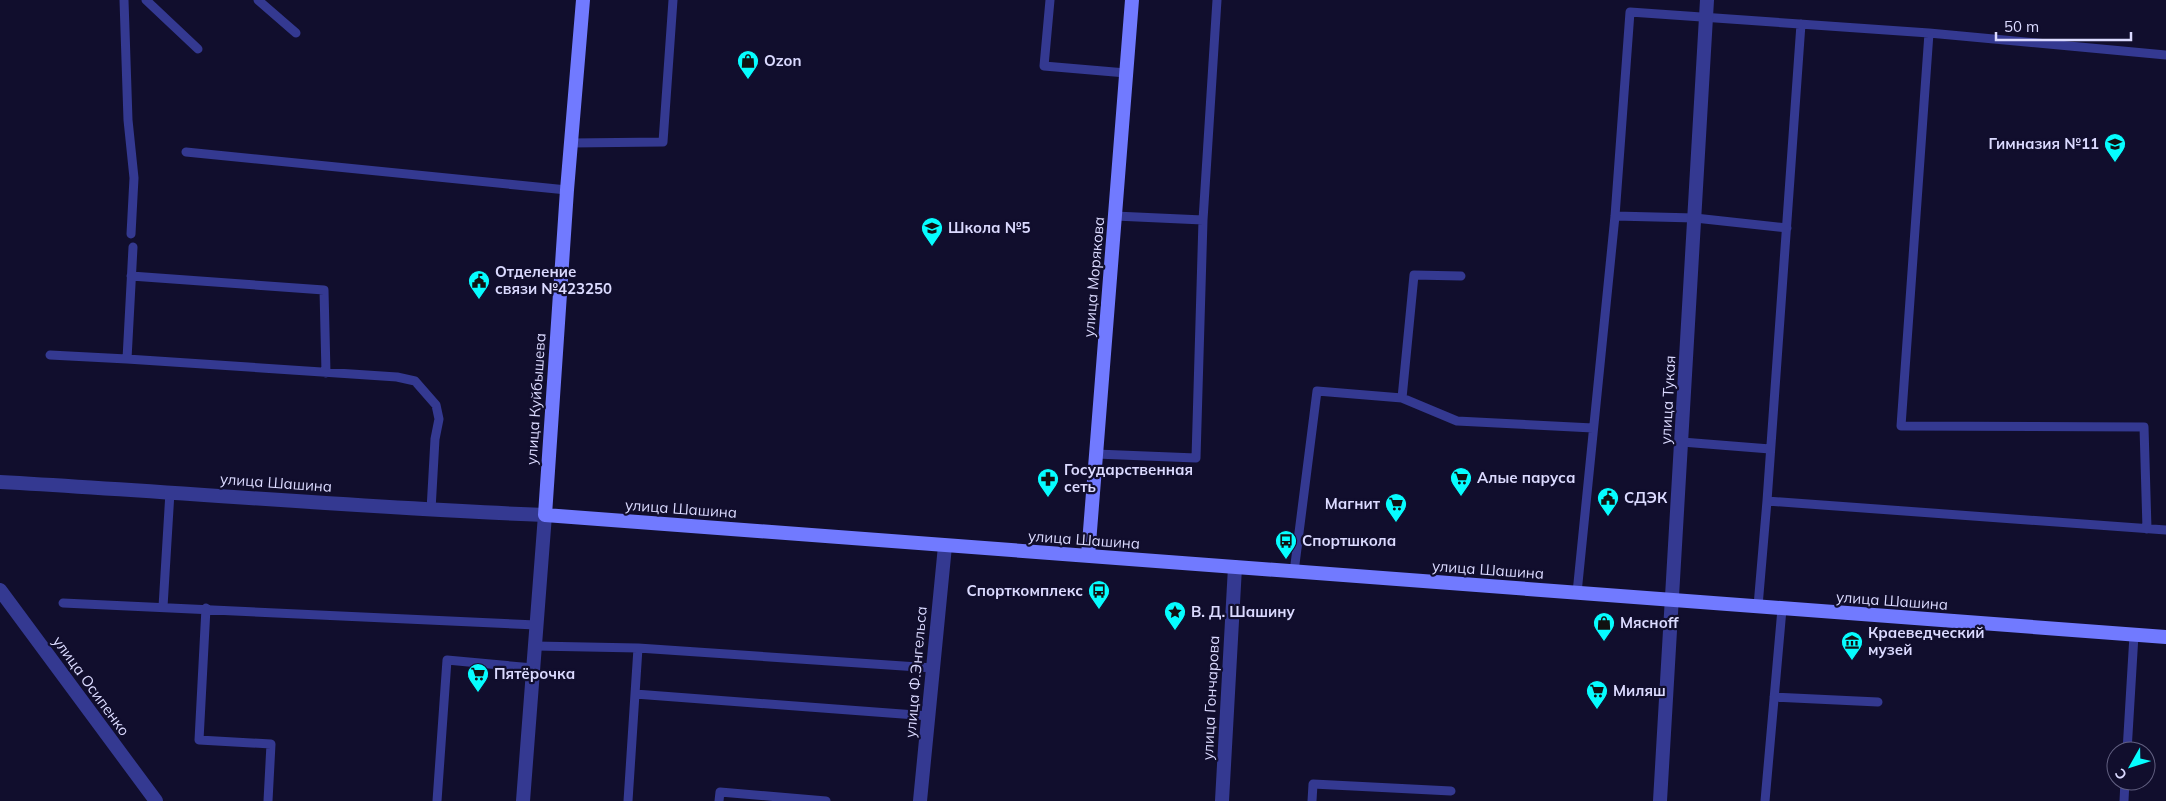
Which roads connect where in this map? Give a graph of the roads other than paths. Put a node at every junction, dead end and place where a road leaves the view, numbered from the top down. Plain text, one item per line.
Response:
1 (124, 0) edge
2 (146, 0) edge
3 (258, 0) edge
4 (583, 0) edge
5 (673, 0) edge
6 (1050, 0) edge
7 (1132, 0) edge
8 (1217, 0) edge
9 (1707, 0) edge
10 (1706, 17) junction
11 (1801, 24) junction
12 (296, 33) dead end
13 (1929, 33) junction
14 (198, 49) dead end
15 (2166, 54) edge
16 (1126, 73) junction
17 (571, 143) junction
18 (186, 152) dead end
19 (567, 190) junction
20 (1115, 216) junction
21 (1615, 216) junction
22 (1695, 218) junction
23 (1203, 220) junction
24 (1786, 228) junction
25 (130, 234) dead end
26 (133, 248) dead end
27 (131, 276) junction
28 (1461, 276) dead end
29 (50, 355) dead end
30 (127, 359) junction
31 (326, 373) junction
32 (1402, 398) junction
33 (1593, 428) junction
34 (1682, 442) junction
35 (1770, 448) junction
36 (1096, 454) junction
37 (0, 482) edge
38 (170, 492) junction
39 (1767, 501) junction
40 (431, 510) junction
41 (545, 515) junction
42 (2147, 529) junction
43 (2166, 530) edge
44 (945, 546) junction
45 (1088, 556) junction
46 (1235, 568) junction
47 (1294, 572) junction
48 (0, 590) edge
49 (1577, 593) junction
50 (1672, 600) junction
51 (63, 603) dead end
52 (163, 606) junction
53 (1758, 606) junction
54 (206, 608) junction
55 (1782, 609) junction
56 (536, 625) junction
57 (2134, 634) junction
58 (2166, 637) edge
59 (535, 646) junction
60 (638, 648) junction
61 (533, 668) junction
62 (933, 668) junction
63 (635, 694) junction
64 (1774, 696) junction
65 (1878, 702) dead end
66 (928, 716) junction
67 (2128, 741) edge
68 (1451, 791) dead end
69 (156, 801) edge
70 (268, 801) edge
71 (437, 801) edge
72 (523, 801) edge
73 (628, 801) edge
74 (719, 801) edge
75 (826, 801) edge
76 (920, 801) edge
77 (1222, 801) edge
78 (1312, 801) edge
79 (1660, 801) edge
80 (1766, 801) edge

1 - 25 lane
2 - 14 lane
3 - 12 lane
4 - 17 main road, улица Куйбышева
5 - 17 lane
6 - 16 lane
7 - 16 main road, улица Морякова
8 - 23 lane
9 - 10 street, улица Тукая
10 - 11 lane
10 - 21 lane
10 - 22 street, улица Тукая
11 - 13 lane
11 - 24 lane
13 - 15 lane
13 - 42 lane
16 - 20 main road, улица Морякова
17 - 19 main road, улица Куйбышева
18 - 19 lane
19 - 41 main road, улица Куйбышева
20 - 23 lane
20 - 36 main road, улица Морякова
21 - 22 lane
21 - 33 lane
22 - 24 lane
22 - 34 street, улица Тукая
23 - 36 lane
24 - 35 lane
26 - 27 lane
27 - 30 lane
27 - 31 lane
28 - 32 lane
29 - 30 lane
30 - 31 lane
31 - 40 lane
32 - 33 lane
32 - 47 lane
33 - 49 lane
34 - 35 lane
34 - 50 street, улица Тукая
35 - 39 lane
36 - 45 main road, улица Морякова
37 - 38 street, улица Шашина
38 - 40 street, улица Шашина
38 - 52 lane
39 - 42 lane
39 - 53 lane
40 - 41 street, улица Шашина
41 - 44 main road, улица Шашина
41 - 56 street, улица Куйбышева
42 - 43 lane
44 - 45 main road, улица Шашина
44 - 62 street, улица Ф.Энгельса
45 - 46 main road, улица Шашина
46 - 47 main road, улица Шашина
46 - 77 street, улица Гончарова
47 - 49 main road, улица Шашина
48 - 69 street, улица Осипенко
49 - 50 main road, улица Шашина
50 - 53 main road, улица Шашина
50 - 79 street, улица Тукая
51 - 52 lane
52 - 54 lane
53 - 55 main road, улица Шашина
54 - 56 lane
54 - 70 lane
55 - 57 main road, улица Шашина
55 - 64 lane
56 - 59 street, улица Куйбышева
57 - 58 main road, улица Шашина
57 - 67 lane
59 - 60 lane
59 - 61 street, улица Куйбышева
60 - 62 lane
60 - 63 lane
61 - 71 lane
61 - 72 street, улица Куйбышева
62 - 66 street, улица Ф.Энгельса
63 - 66 lane
63 - 73 lane
64 - 65 lane
64 - 80 lane
66 - 76 street, улица Ф.Энгельса
68 - 78 lane
74 - 75 lane

